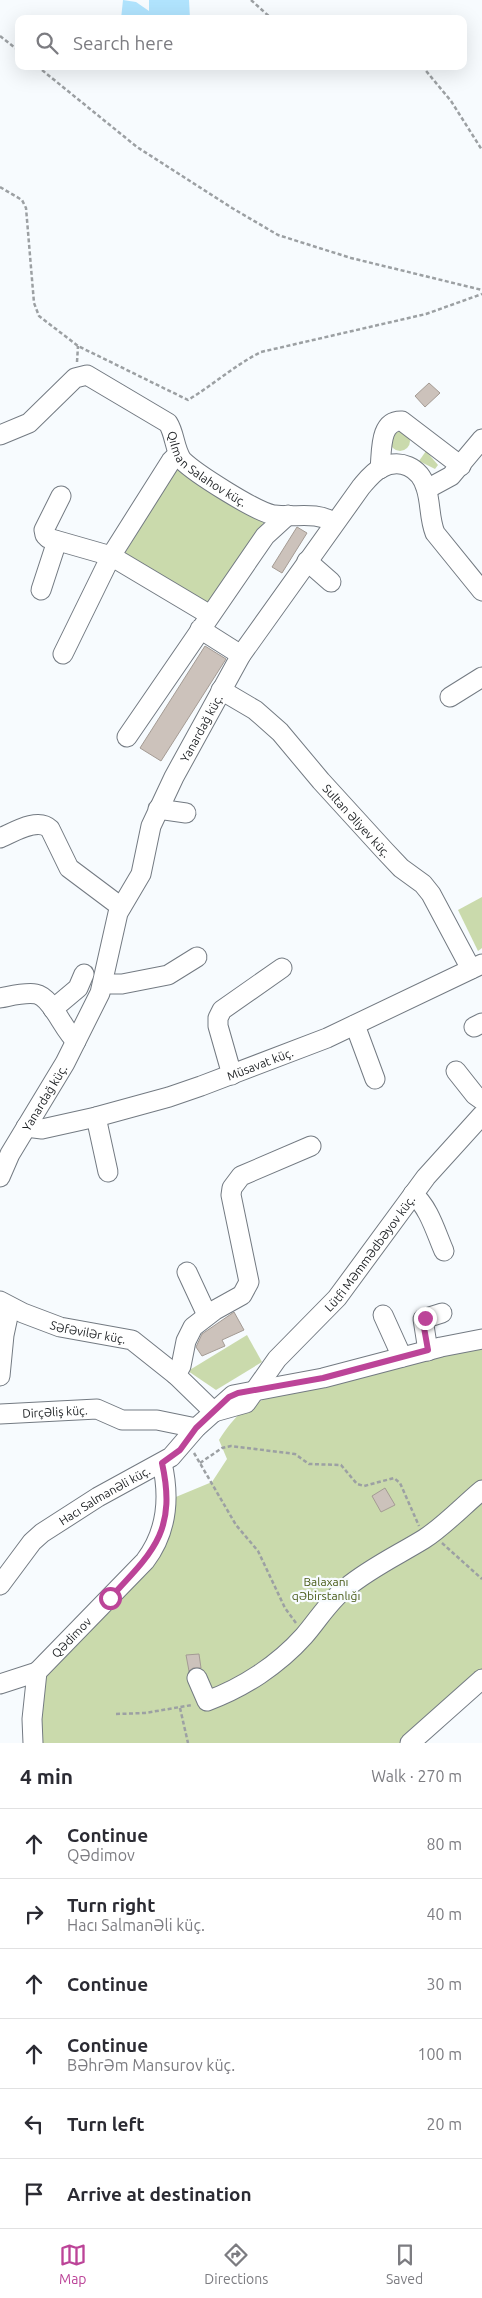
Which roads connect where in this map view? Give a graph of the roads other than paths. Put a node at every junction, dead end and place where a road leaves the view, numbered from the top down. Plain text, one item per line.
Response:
1 (0, 435) edge
2 (423, 437) junction
3 (482, 439) edge
4 (178, 454) junction
5 (409, 466) junction
6 (461, 466) junction
7 (380, 468) junction
8 (426, 489) junction
9 (61, 496) dead end
10 (288, 515) junction
11 (334, 522) junction
12 (57, 541) junction
13 (111, 556) junction
14 (307, 561) junction
15 (331, 582) dead end
16 (41, 590) dead end
17 (482, 591) edge
18 (205, 622) junction
19 (63, 654) dead end
20 (241, 655) junction
21 (482, 678) edge
22 (221, 690) junction
23 (450, 697) dead end
24 (127, 737) dead end
25 (158, 809) junction
26 (186, 813) dead end
27 (0, 838) edge
28 (121, 907) junction
29 (197, 957) dead end
30 (476, 967) edge
31 (282, 968) dead end
32 (84, 974) dead end
33 (103, 984) junction
34 (0, 998) edge
35 (53, 1009) junction
36 (355, 1025) junction
37 (76, 1041) junction
38 (456, 1071) dead end
39 (232, 1074) junction
40 (375, 1079) dead end
41 (482, 1100) edge
42 (96, 1117) junction
43 (481, 1120) edge
44 (26, 1127) junction
45 (311, 1146) dead end
46 (108, 1172) dead end
47 (0, 1177) edge
48 (413, 1194) junction
49 (444, 1251) dead end
50 (187, 1272) dead end
51 (5, 1304) edge
52 (442, 1313) dead end
53 (207, 1315) junction
54 (383, 1315) dead end
55 (482, 1339) edge
56 (428, 1350) junction
57 (402, 1357) junction
58 (176, 1375) junction
59 (0, 1376) edge
60 (256, 1390) junction
61 (214, 1412) junction
62 (0, 1414) edge
63 (191, 1434) junction
64 (162, 1463) junction
65 (482, 1490) edge
66 (0, 1585) edge
67 (37, 1672) junction
68 (197, 1678) dead end
69 (482, 1679) edge
70 (0, 1684) edge
71 (33, 1743) edge
72 (410, 1743) edge

1 - 4 street, Qılman Salahov küç.
2 - 5 street
2 - 6 street
2 - 7 street
3 - 6 street
4 - 10 street, Qılman Salahov küç.
4 - 13 street
5 - 7 street
5 - 8 street
6 - 8 street
7 - 11 street, Yanardağ küç.
8 - 17 street
9 - 12 street
10 - 11 street, Qılman Salahov küç.
10 - 18 street
11 - 14 street, Yanardağ küç.
12 - 13 street
12 - 16 street
13 - 18 street
13 - 19 street
14 - 15 street
14 - 20 street, Yanardağ küç.
18 - 20 street
18 - 24 street
20 - 22 street, Yanardağ küç.
21 - 23 street
22 - 25 street, Yanardağ küç.
22 - 30 street, Sultan Əliyev küç.
25 - 26 street
25 - 28 street, Yanardağ küç.
27 - 28 street
28 - 33 street, Yanardağ küç.
29 - 33 street
30 - 36 street, Müsavat küç.
31 - 39 street
32 - 35 street
33 - 37 street, Yanardağ küç.
34 - 35 street
35 - 37 street
36 - 39 street, Müsavat küç.
36 - 40 street
37 - 44 street, Yanardağ küç.
38 - 41 street
39 - 42 street, Müsavat küç.
42 - 44 street, Müsavat küç.
42 - 46 street
43 - 48 street, Lütfi Məmmədbəyov küç.
44 - 47 street, Yanardağ küç.
45 - 53 street
48 - 49 street
48 - 60 street, Lütfi Məmmədbəyov küç.
50 - 53 street
51 - 58 street, Səfəvilər küç.
51 - 59 street
52 - 56 street
53 - 58 street
54 - 57 street
55 - 56 street
56 - 57 street
57 - 60 street
58 - 61 street, Səfəvilər küç.
60 - 61 street, Lütfi Məmmədbəyov küç.
61 - 63 street, Hacı Salmanəli küç.
62 - 63 street, Dirçəliş küç.
63 - 64 street, Hacı Salmanəli küç.
64 - 66 street, Hacı Salmanəli küç.
64 - 67 street, Qədimov
65 - 68 street
67 - 70 street
67 - 71 street
69 - 72 street

